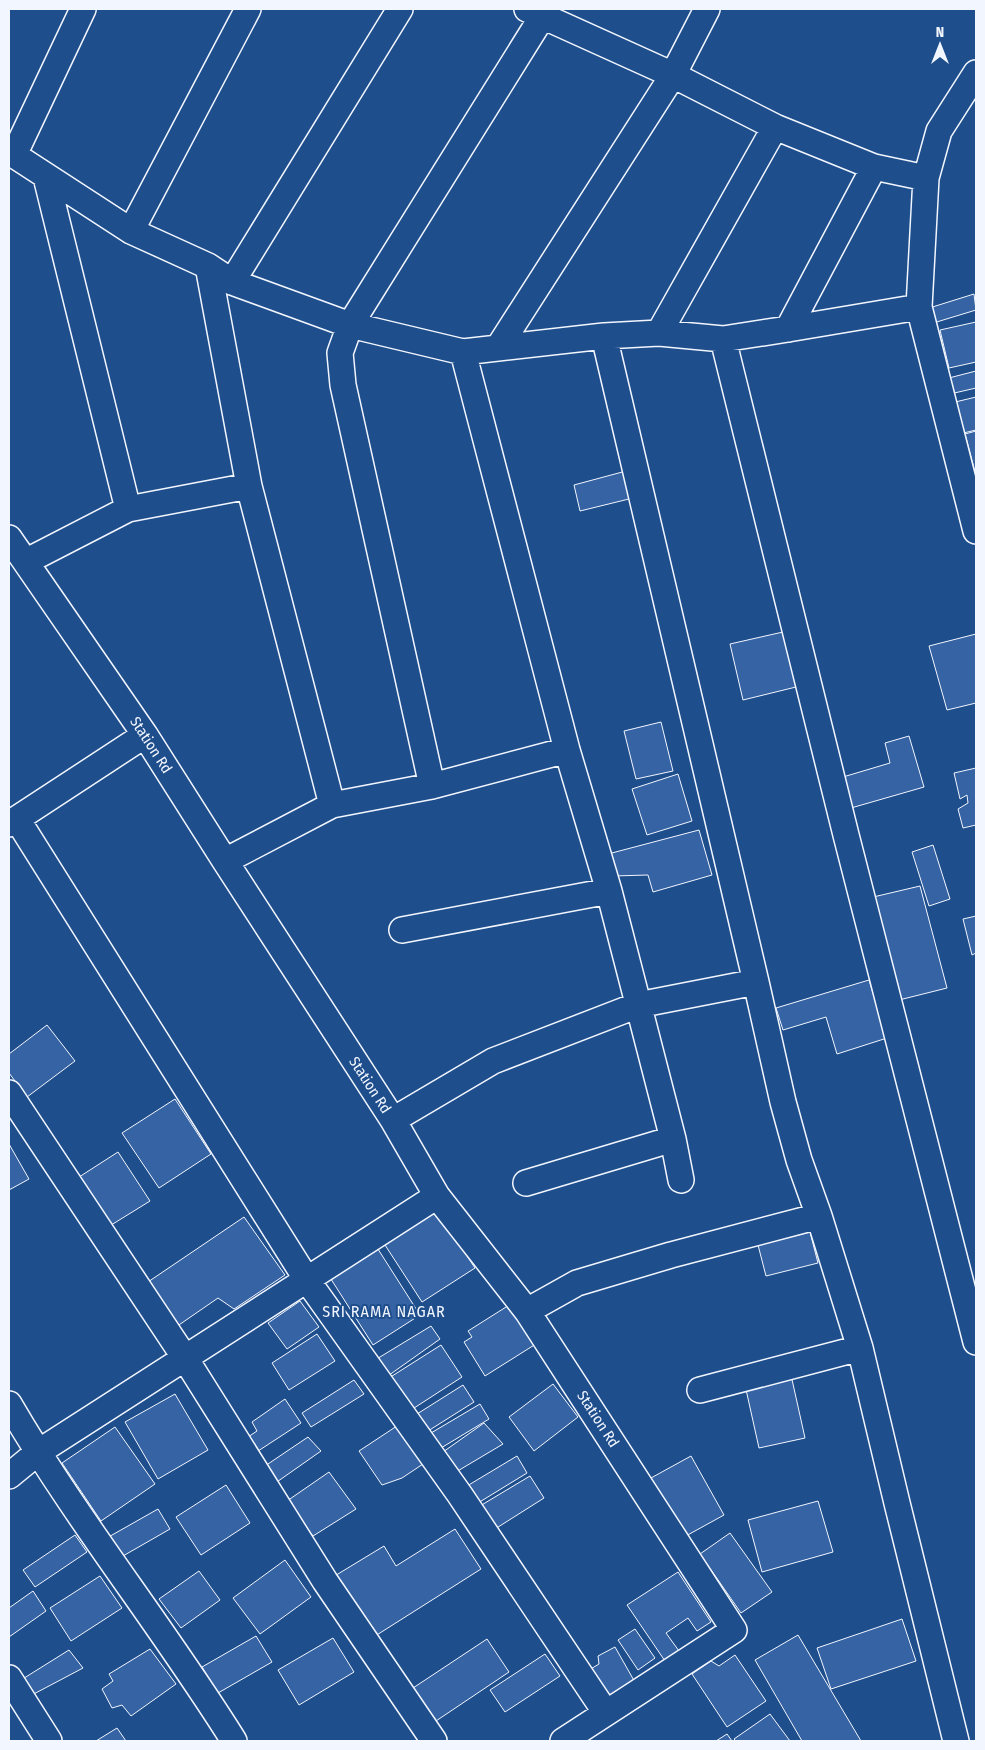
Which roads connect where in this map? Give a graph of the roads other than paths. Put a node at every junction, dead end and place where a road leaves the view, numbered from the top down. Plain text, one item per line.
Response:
1 (83, 9) edge
2 (248, 9) edge
3 (400, 9) edge
4 (707, 9) edge
5 (539, 11) edge
6 (976, 73) edge
7 (674, 75) junction
8 (775, 127) junction
9 (11, 155) edge
10 (874, 168) junction
11 (46, 177) junction
12 (926, 178) junction
13 (131, 231) junction
14 (208, 266) junction
15 (232, 282) junction
16 (919, 307) junction
17 (350, 325) junction
18 (788, 330) junction
19 (659, 333) junction
20 (604, 336) junction
21 (722, 339) junction
22 (498, 348) junction
23 (463, 352) junction
24 (249, 486) junction
25 (128, 509) junction
26 (976, 531) edge
27 (9, 538) edge
28 (26, 561) junction
29 (145, 735) junction
30 (567, 750) junction
31 (432, 786) junction
32 (332, 805) junction
33 (13, 822) edge
34 (225, 861) junction
35 (609, 891) junction
36 (402, 930) dead end
37 (756, 982) junction
38 (638, 1005) junction
39 (9, 1093) edge
40 (393, 1120) junction
41 (673, 1139) junction
42 (681, 1180) dead end
43 (526, 1183) dead end
44 (437, 1196) junction
45 (818, 1216) junction
46 (307, 1280) junction
47 (528, 1310) junction
48 (976, 1342) edge
49 (860, 1348) junction
50 (185, 1358) junction
51 (700, 1390) dead end
52 (9, 1404) edge
53 (38, 1453) junction
54 (9, 1476) edge
55 (9, 1678) edge
56 (606, 1713) junction
57 (976, 1736) edge
58 (49, 1741) edge
59 (234, 1741) edge
60 (434, 1741) edge
61 (563, 1741) edge
62 (956, 1741) edge
63 (966, 1741) edge

1 - 9 street
2 - 13 street
3 - 15 street
4 - 7 street
5 - 7 street
5 - 17 street
6 - 12 street
7 - 8 street
7 - 22 street
8 - 10 street
8 - 19 street
9 - 11 street
10 - 12 street
10 - 18 street
11 - 13 street
11 - 25 street
12 - 16 street
13 - 14 street
14 - 15 street
14 - 24 street
15 - 17 street
16 - 18 street
16 - 26 street
17 - 23 street
17 - 31 street
18 - 21 street
19 - 20 street
19 - 21 street
20 - 22 street
20 - 37 street
21 - 48 street
22 - 23 street
23 - 30 street
24 - 25 street
24 - 32 street
25 - 28 street
27 - 28 street, Station Rd
28 - 29 street, Station Rd
29 - 33 street
29 - 34 street, Station Rd
30 - 31 street
30 - 35 street
31 - 32 street
32 - 34 street
33 - 46 street
34 - 40 street, Station Rd
35 - 36 street
35 - 38 street
37 - 38 street
37 - 45 street
38 - 40 street
38 - 41 street
39 - 50 street
40 - 44 street, Station Rd
41 - 42 street
41 - 43 street
44 - 46 street
44 - 47 street, Station Rd
45 - 47 street
45 - 49 street
46 - 50 street
46 - 56 street
47 - 56 street, Station Rd
49 - 51 street
49 - 62 street
50 - 53 street
50 - 60 street
52 - 53 street
53 - 54 street
53 - 59 street
55 - 58 street
56 - 61 street
57 - 63 street

